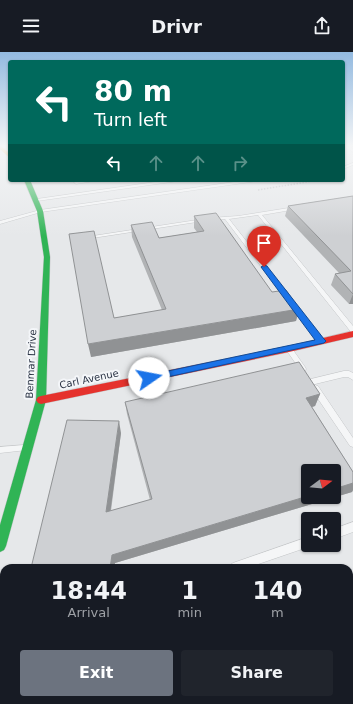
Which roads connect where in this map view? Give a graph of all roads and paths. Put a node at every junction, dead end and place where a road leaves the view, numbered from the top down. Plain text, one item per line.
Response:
1 (28, 182) edge
2 (75, 182) edge
3 (163, 182) edge
4 (243, 182) edge
5 (74, 194) junction
6 (37, 200) junction
7 (298, 207) edge
8 (40, 211) junction
9 (259, 214) junction
10 (226, 218) junction
11 (0, 223) edge
12 (82, 239) edge
13 (353, 330) edge
14 (353, 334) edge
15 (321, 341) junction
16 (289, 349) junction
17 (353, 377) edge
18 (311, 382) junction
19 (40, 400) junction
20 (353, 444) edge
21 (27, 448) junction
22 (0, 450) edge
23 (353, 527) edge
24 (341, 531) edge
25 (301, 544) edge
26 (0, 546) edge
27 (245, 564) edge

1 - 6 street, Benmar Drive
2 - 5 lane
3 - 5 lane
4 - 8 lane
5 - 6 lane
6 - 8 street, Benmar Drive
7 - 9 lane
8 - 11 lane
8 - 19 street, Benmar Drive
9 - 10 lane
9 - 13 lane
10 - 12 lane
10 - 15 lane
14 - 15 street, Carl Avenue
15 - 16 street, Carl Avenue
16 - 18 lane
16 - 19 street, Carl Avenue
17 - 18 lane
18 - 20 lane
19 - 21 street, Benmar Drive
21 - 22 lane
21 - 26 street, Benmar Drive
23 - 24 lane
25 - 27 lane

